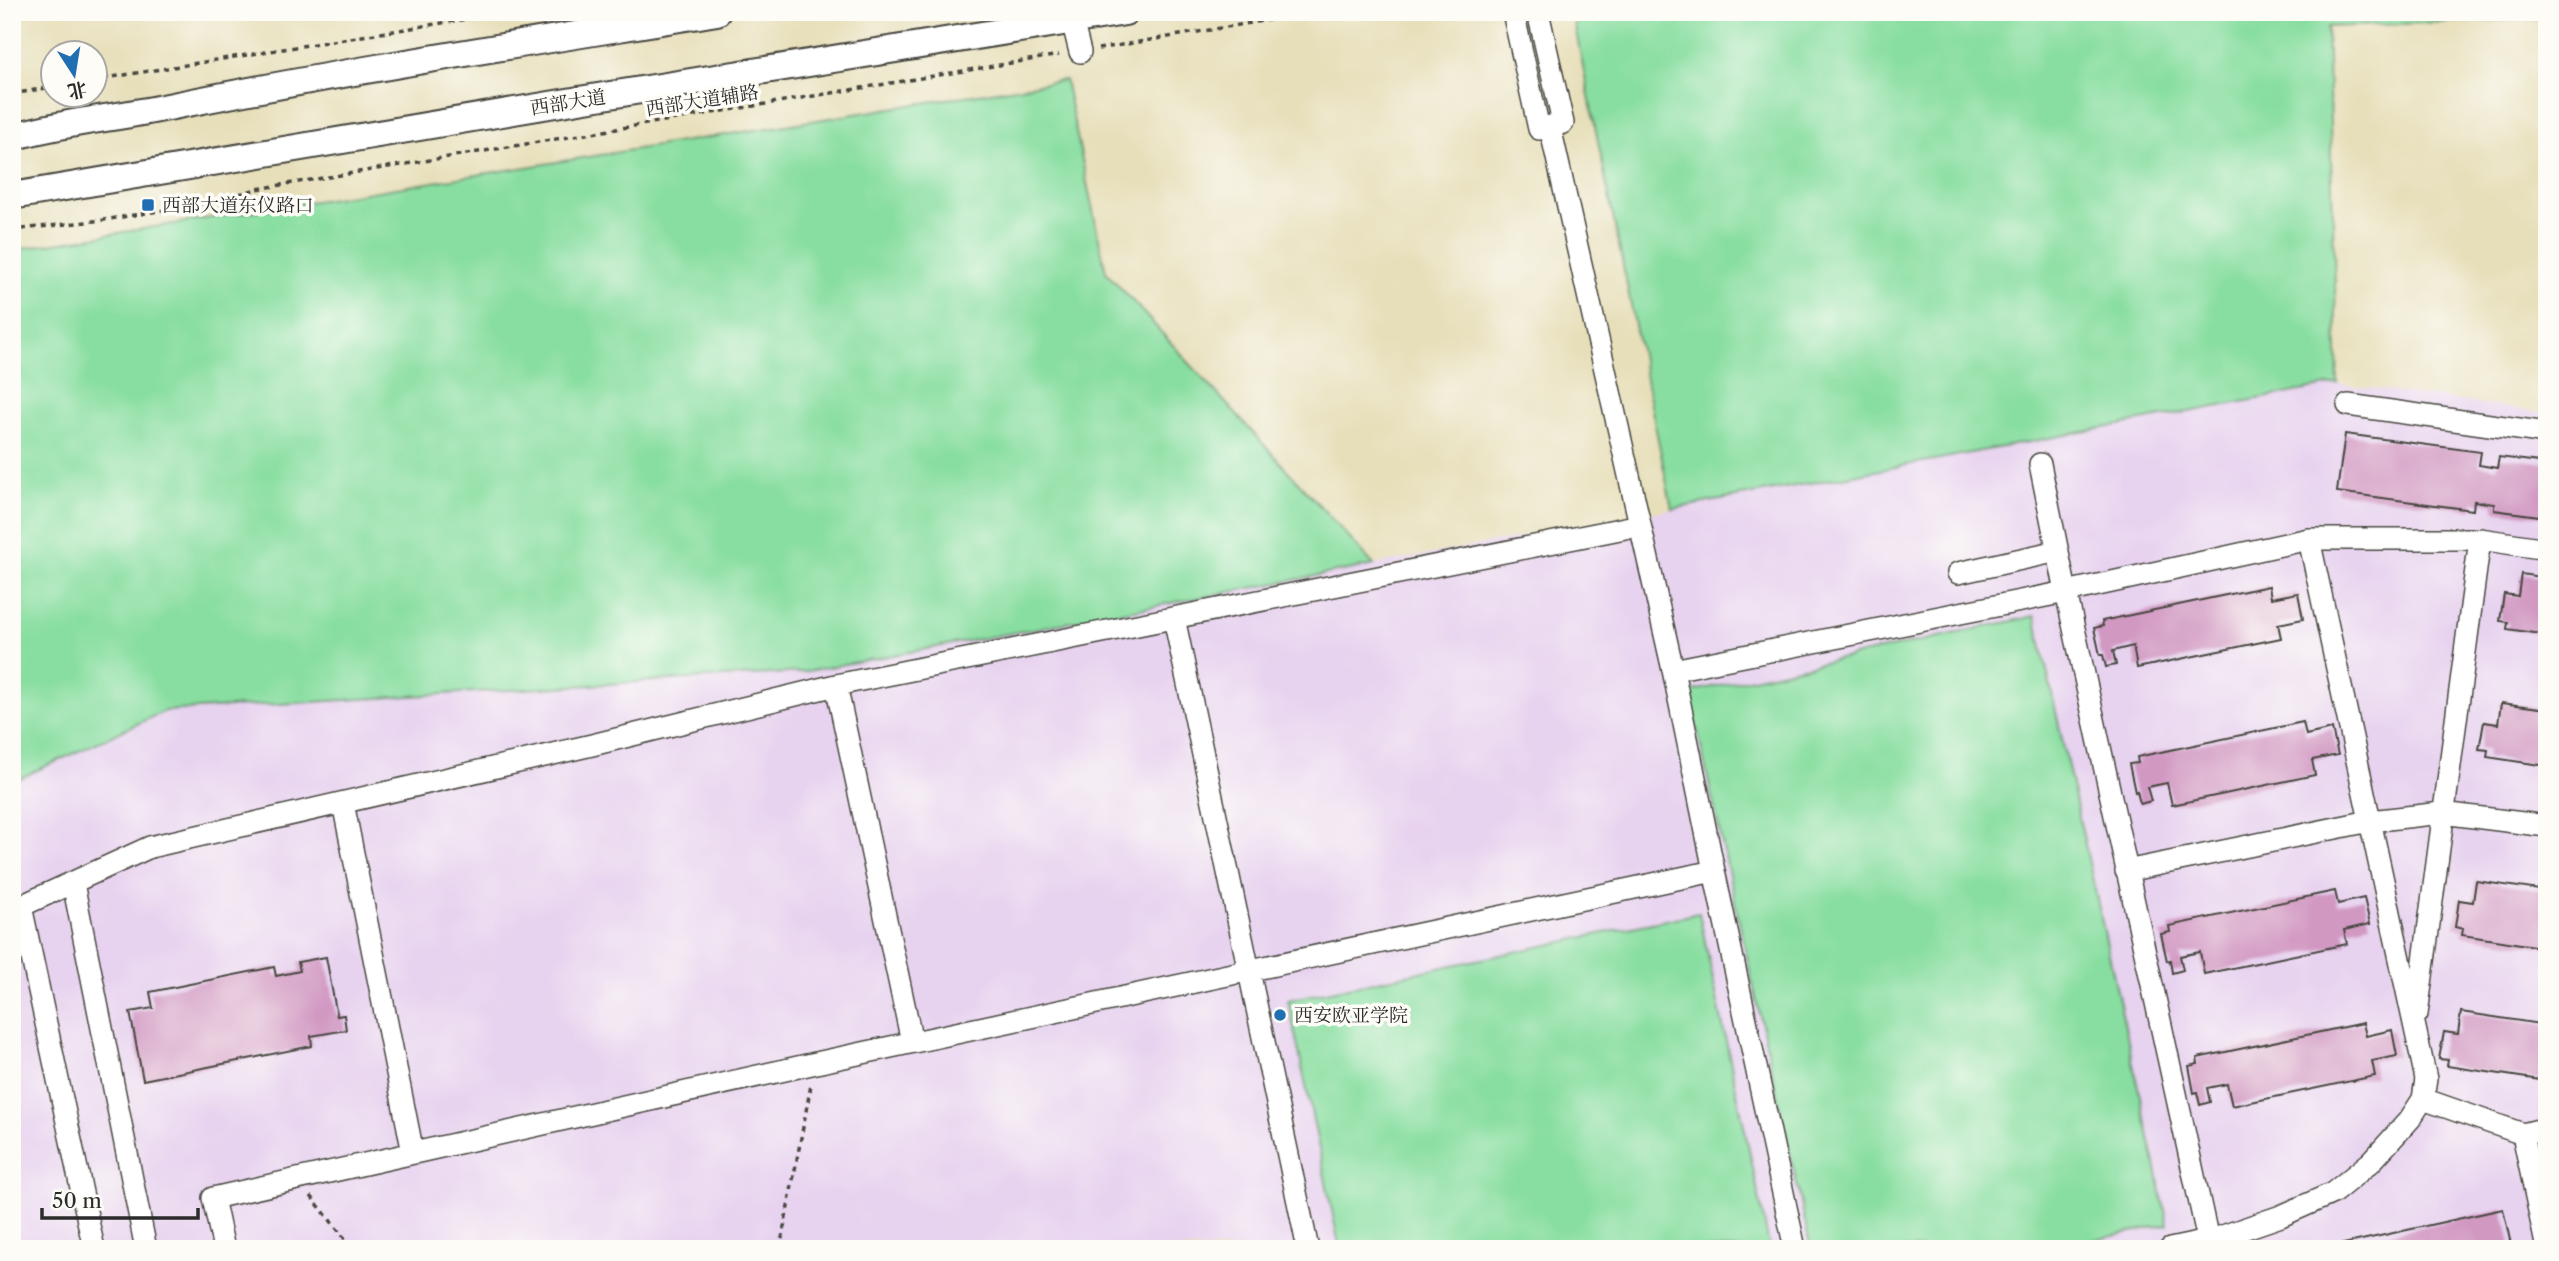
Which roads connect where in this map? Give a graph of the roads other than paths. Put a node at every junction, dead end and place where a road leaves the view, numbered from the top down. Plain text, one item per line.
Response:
1 (717, 12) edge
2 (1125, 12) edge
3 (1513, 12) edge
4 (1538, 12) edge
5 (1070, 17) edge
6 (1080, 52) road end
7 (1550, 127) junction
8 (12, 137) edge
9 (12, 196) edge
10 (2348, 405) dead end
11 (2547, 433) edge
12 (2040, 464) dead end
13 (1640, 525) junction
14 (2309, 539) junction
15 (2480, 539) junction
16 (2547, 549) edge
17 (2058, 551) junction
18 (1958, 573) dead end
19 (2066, 592) junction
20 (1174, 618) junction
21 (1673, 670) junction
22 (836, 685) junction
23 (343, 803) junction
24 (2442, 813) junction
25 (2370, 821) junction
26 (2547, 826) edge
27 (1714, 871) junction
28 (2126, 871) junction
29 (73, 883) junction
30 (1249, 970) junction
31 (2416, 1030) junction
32 (912, 1042) junction
33 (2423, 1099) junction
34 (2547, 1128) edge
35 (2523, 1134) junction
36 (412, 1153) junction
37 (2209, 1245) edge
38 (94, 1249) edge
39 (146, 1249) edge
40 (223, 1249) edge
41 (1308, 1249) edge
42 (1795, 1249) edge
43 (2170, 1249) edge
44 (2547, 1249) edge

1 - 8 main road
2 - 5 main road, 西部大道
3 - 7 street
4 - 7 street
5 - 6 street
5 - 9 main road, 西部大道
7 - 13 street
10 - 11 street
12 - 17 street
13 - 20 street
13 - 21 street
14 - 15 street
14 - 19 street
14 - 25 street
15 - 16 street
15 - 24 street
17 - 18 street
17 - 19 street
19 - 21 street
19 - 28 street
20 - 22 street
20 - 30 street
21 - 27 street
22 - 23 street
22 - 32 street
23 - 29 street
23 - 36 street
24 - 25 street
24 - 26 street
24 - 31 street
25 - 28 street
25 - 31 street
27 - 30 street
27 - 42 street
28 - 37 street
29 - 38 street
29 - 39 street
30 - 32 street
30 - 41 street
31 - 33 street
32 - 36 street
33 - 35 street
33 - 37 street
34 - 35 street
35 - 44 street
36 - 40 street
37 - 43 street

